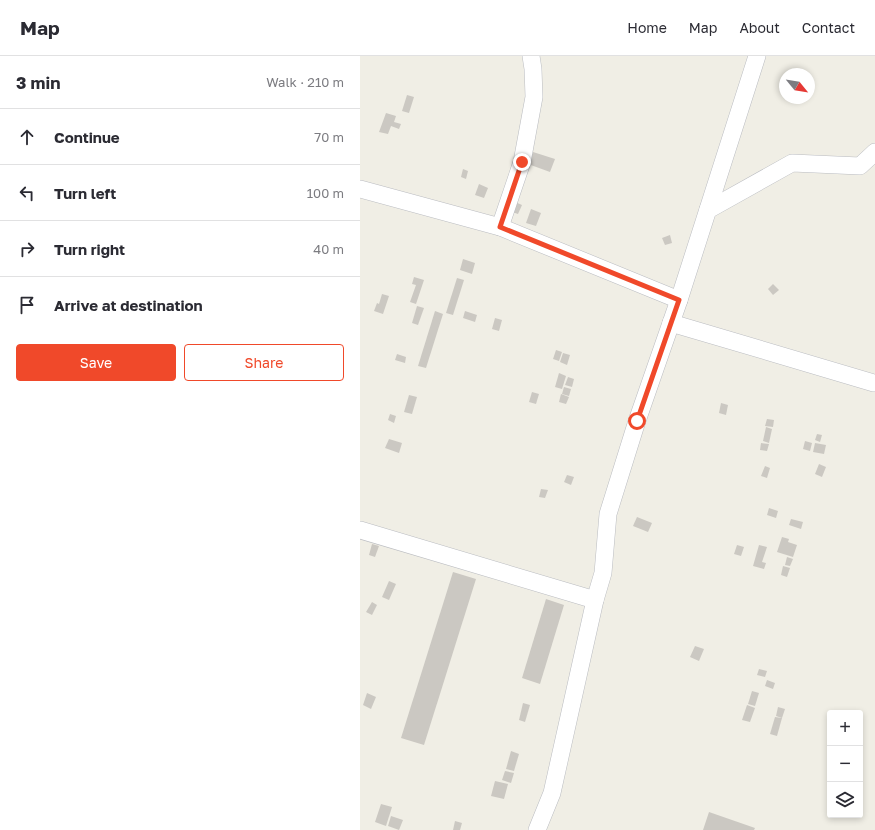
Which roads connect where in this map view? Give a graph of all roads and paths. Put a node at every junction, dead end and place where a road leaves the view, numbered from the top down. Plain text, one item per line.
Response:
1 (531, 56) edge
2 (757, 56) edge
3 (875, 152) edge
4 (360, 189) edge
5 (708, 210) junction
6 (500, 227) junction
7 (679, 300) junction
8 (671, 323) junction
9 (874, 383) edge
10 (360, 530) edge
11 (595, 600) junction
12 (537, 830) edge

1 - 6 street
2 - 5 street
3 - 5 street
4 - 6 street
5 - 7 street
6 - 7 street
7 - 8 street
8 - 9 street
8 - 11 street
10 - 11 street
11 - 12 street

